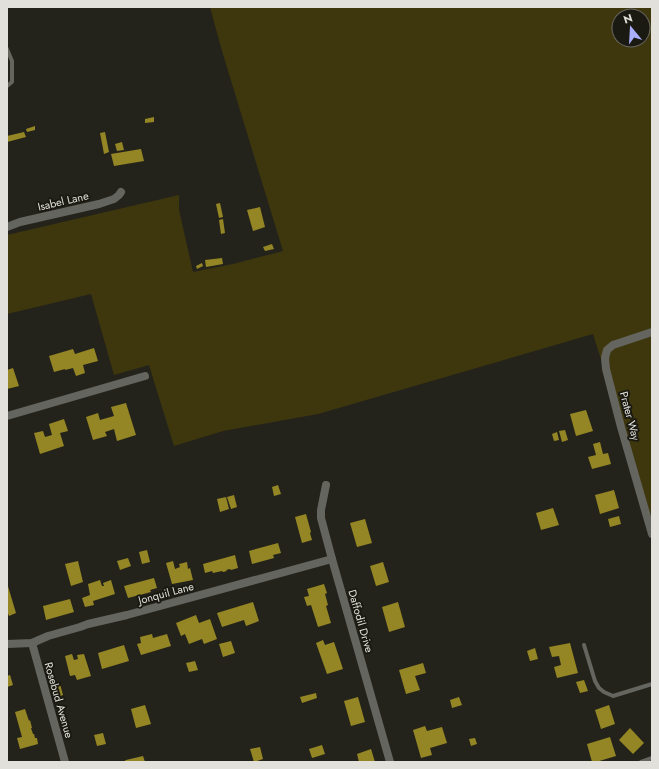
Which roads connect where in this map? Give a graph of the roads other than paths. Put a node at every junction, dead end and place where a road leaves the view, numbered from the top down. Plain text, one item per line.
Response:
1 (7, 49) edge
2 (7, 86) edge
3 (121, 192) dead end
4 (7, 227) edge
5 (652, 332) edge
6 (145, 376) dead end
7 (7, 416) edge
8 (326, 485) dead end
9 (652, 534) edge
10 (332, 559) junction
11 (32, 643) junction
12 (7, 644) edge
13 (584, 645) dead end
14 (652, 684) edge
15 (652, 758) edge
16 (65, 762) edge
17 (390, 762) edge
18 (641, 762) edge

1 - 2 lane
3 - 4 street, Isabel Lane
5 - 9 street, Prater Way
6 - 7 street
8 - 10 street, Daffodil Drive
10 - 11 street, Jonquil Lane
10 - 17 street, Daffodil Drive
11 - 12 street, Jonquil Lane
11 - 16 street, Rosebud Avenue
13 - 14 lane
15 - 18 lane

